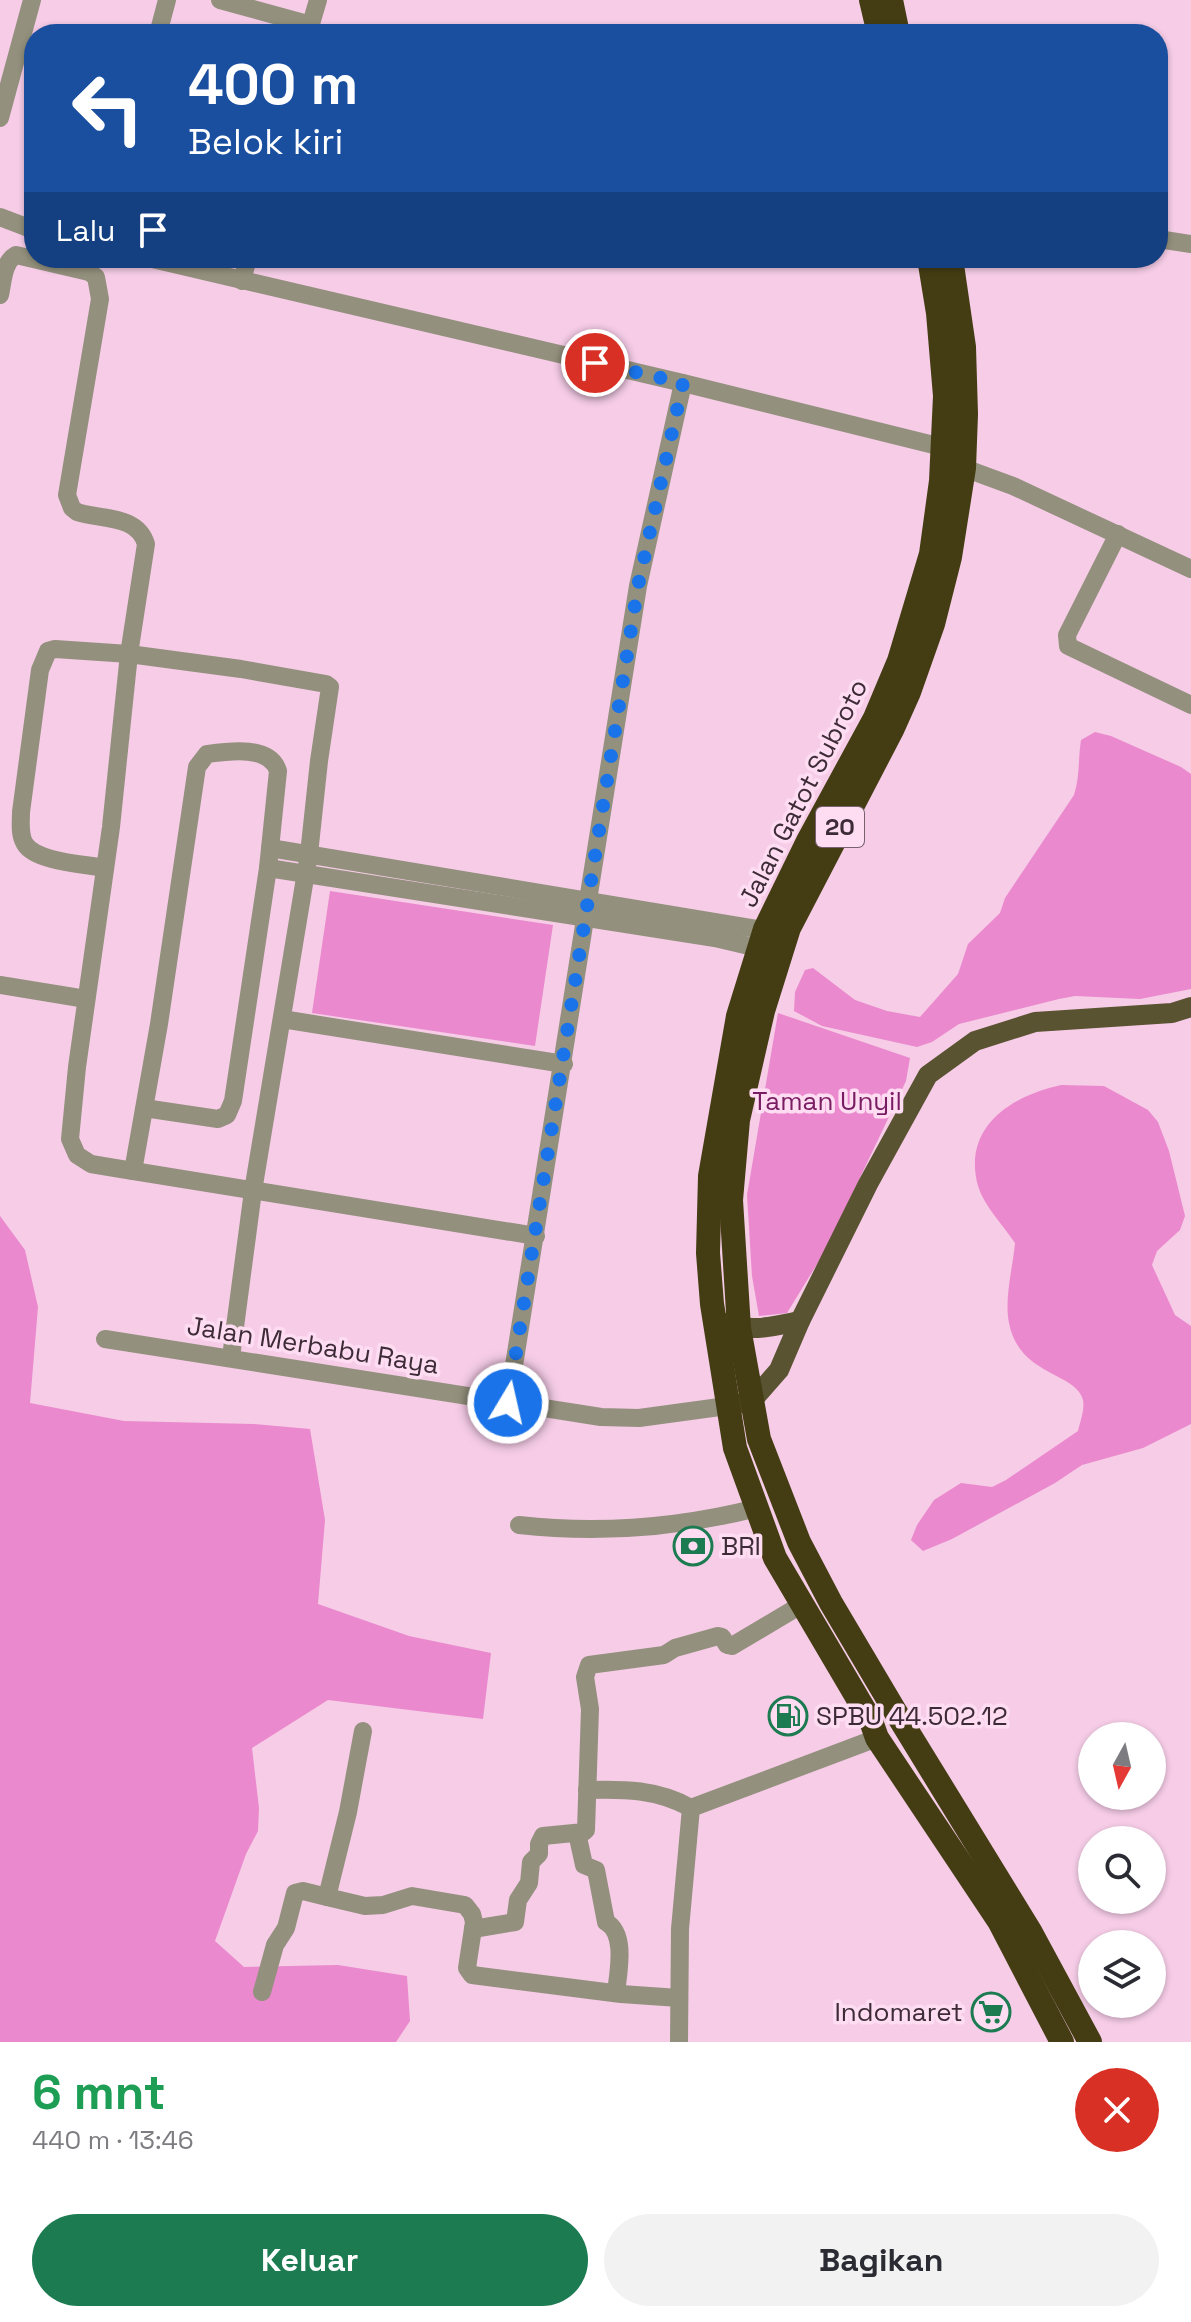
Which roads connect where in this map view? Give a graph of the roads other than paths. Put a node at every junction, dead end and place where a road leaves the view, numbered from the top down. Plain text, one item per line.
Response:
1 (32, 0) edge
2 (167, 0) edge
3 (220, 0) edge
4 (318, 0) edge
5 (871, 0) edge
6 (891, 0) edge
7 (161, 24) edge
8 (292, 24) edge
9 (312, 24) edge
10 (877, 24) edge
11 (896, 24) edge
12 (6, 70) edge
13 (0, 118) edge
14 (0, 217) edge
15 (24, 226) edge
16 (1168, 241) edge
17 (1191, 244) edge
18 (24, 257) edge
19 (72, 268) edge
20 (189, 268) edge
21 (245, 268) edge
22 (930, 268) edge
23 (952, 268) edge
24 (242, 281) junction
25 (0, 295) edge
26 (683, 383) junction
27 (957, 456) junction
28 (1118, 534) junction
29 (1191, 569) edge
30 (129, 654) junction
31 (1191, 705) edge
32 (270, 848) junction
33 (309, 854) junction
34 (105, 868) junction
35 (268, 868) junction
36 (305, 875) junction
37 (498, 895) junction
38 (588, 910) junction
39 (773, 941) junction
40 (0, 985) edge
41 (86, 999) junction
42 (1191, 1007) edge
43 (282, 1019) junction
44 (564, 1064) junction
45 (144, 1108) junction
46 (133, 1171) junction
47 (253, 1191) junction
48 (536, 1236) junction
49 (712, 1304) junction
50 (800, 1321) junction
51 (739, 1328) junction
52 (105, 1339) dead end
53 (231, 1357) junction
54 (508, 1403) junction
55 (739, 1404) junction
56 (757, 1508) junction
57 (519, 1525) dead end
58 (801, 1605) junction
59 (363, 1731) dead end
60 (877, 1738) junction
61 (587, 1790) junction
62 (691, 1808) junction
63 (577, 1833) junction
64 (327, 1897) junction
65 (473, 1929) junction
66 (262, 1992) dead end
67 (616, 1993) junction
68 (679, 1998) junction
69 (679, 2042) edge
70 (1062, 2042) edge
71 (1090, 2042) edge

1 - 12 street
2 - 7 street
3 - 8 street
4 - 9 street
5 - 10 highway
6 - 11 highway
12 - 13 street
14 - 15 street
16 - 17 street
18 - 25 street
19 - 30 street
20 - 24 street
21 - 24 street
22 - 27 highway, Jalan Gatot Subroto / 20
23 - 27 highway, Jalan Gatot Subroto / 20
24 - 26 street
26 - 27 street
26 - 38 street
27 - 28 street
27 - 39 highway, Jalan Gatot Subroto / 20
28 - 29 street
28 - 31 street
30 - 33 street
30 - 34 street
30 - 34 street
32 - 33 street
32 - 35 street
32 - 45 street
33 - 36 street
33 - 37 street
34 - 41 street
35 - 36 street
35 - 45 street
36 - 37 street
36 - 43 street
37 - 38 street
38 - 39 street
38 - 44 street
39 - 49 highway, Jalan Gatot Subroto / 20
39 - 51 highway, Jalan Gatot Subroto / 20
40 - 41 street
41 - 46 street
42 - 50 main road
43 - 44 street
43 - 47 street
44 - 48 street
45 - 46 street
46 - 47 street
47 - 48 street
47 - 53 street
48 - 54 street
49 - 51 main road
49 - 55 highway, Jalan Gatot Subroto / 20
50 - 51 main road
50 - 55 main road
51 - 55 highway, Jalan Gatot Subroto / 20
52 - 53 street, Jalan Merbabu Raya
53 - 54 street, Jalan Merbabu Raya
54 - 55 street, Jalan Merbabu Raya
55 - 56 highway, Jalan Gatot Subroto / 20
55 - 71 highway, Jalan Gatot Subroto / 20
56 - 57 street
56 - 58 highway, 20
58 - 60 highway, 20
58 - 61 street
59 - 64 street
60 - 62 street
60 - 70 highway, 20
61 - 62 street
61 - 63 street
62 - 68 street
63 - 65 street
63 - 67 street
64 - 65 street
64 - 66 street
65 - 67 street
67 - 68 street
68 - 69 street

